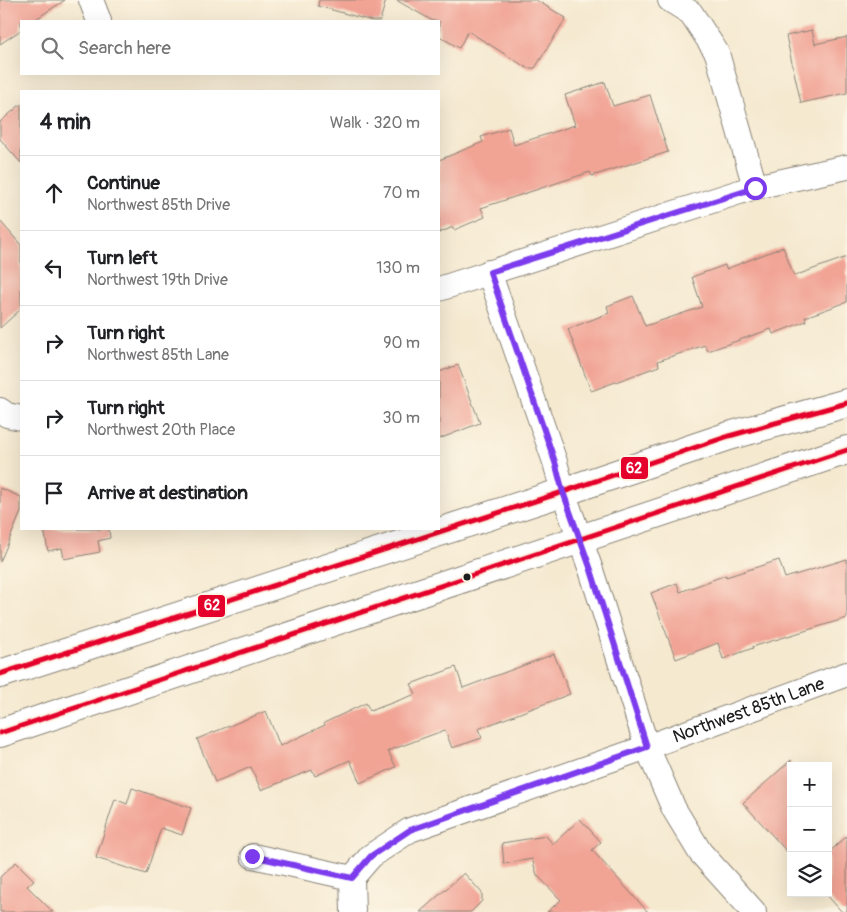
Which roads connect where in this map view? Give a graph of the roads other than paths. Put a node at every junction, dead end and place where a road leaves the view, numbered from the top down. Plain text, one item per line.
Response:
1 (92, 0) edge
2 (670, 0) edge
3 (99, 20) edge
4 (847, 167) edge
5 (755, 188) junction
6 (490, 272) junction
7 (440, 289) edge
8 (847, 404) edge
9 (847, 450) edge
10 (563, 492) junction
11 (579, 540) junction
12 (0, 674) edge
13 (847, 674) edge
14 (0, 732) edge
15 (647, 747) junction
16 (252, 856) dead end
17 (352, 878) junction
18 (354, 912) edge
19 (754, 912) edge

1 - 3 street
2 - 5 street
4 - 5 street
5 - 6 street
6 - 7 street
6 - 10 street
8 - 10 street
9 - 11 street
10 - 11 street
10 - 12 street
11 - 14 street
11 - 15 street
13 - 15 street, Northwest 85th Lane
15 - 17 street, Northwest 85th Lane
15 - 19 street
16 - 17 street
17 - 18 street

